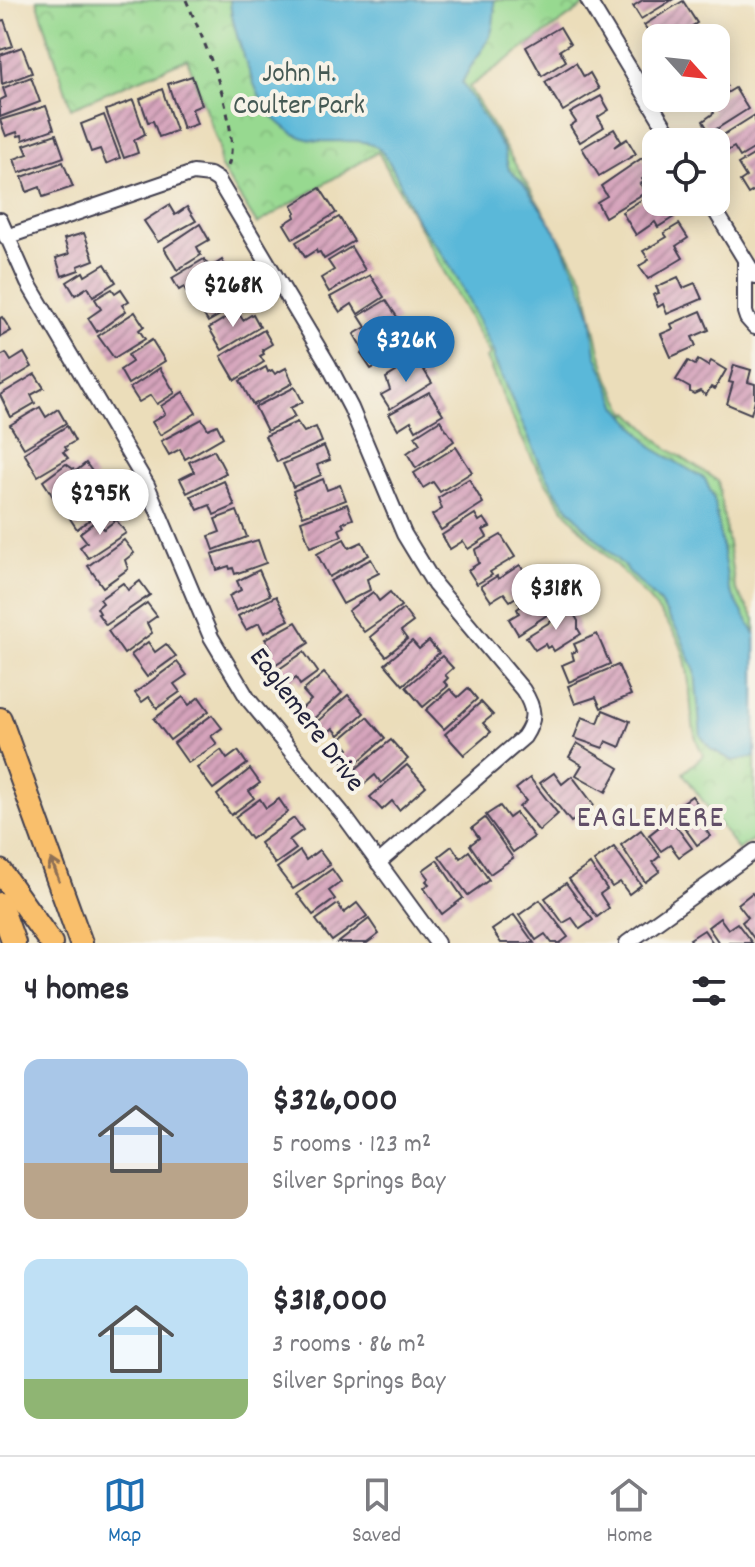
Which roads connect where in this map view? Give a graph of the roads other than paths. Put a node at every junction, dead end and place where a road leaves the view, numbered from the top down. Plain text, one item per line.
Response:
1 (588, 0) edge
2 (666, 128) edge
3 (718, 216) edge
4 (0, 220) edge
5 (6, 237) junction
6 (744, 259) junction
7 (755, 276) edge
8 (755, 327) edge
9 (0, 719) edge
10 (755, 851) edge
11 (378, 863) junction
12 (0, 871) edge
13 (0, 904) edge
14 (14, 943) edge
15 (51, 943) edge
16 (81, 943) edge
17 (437, 943) edge
18 (627, 943) edge

1 - 2 street
3 - 6 street
4 - 5 street, Eaglemere Drive
5 - 11 street, Eaglemere Drive
5 - 11 street
6 - 7 street
6 - 8 street
16 -> 9 main road
10 - 18 street
11 - 17 street, Eaglemere Drive
12 - 15 main road
13 - 14 main road

